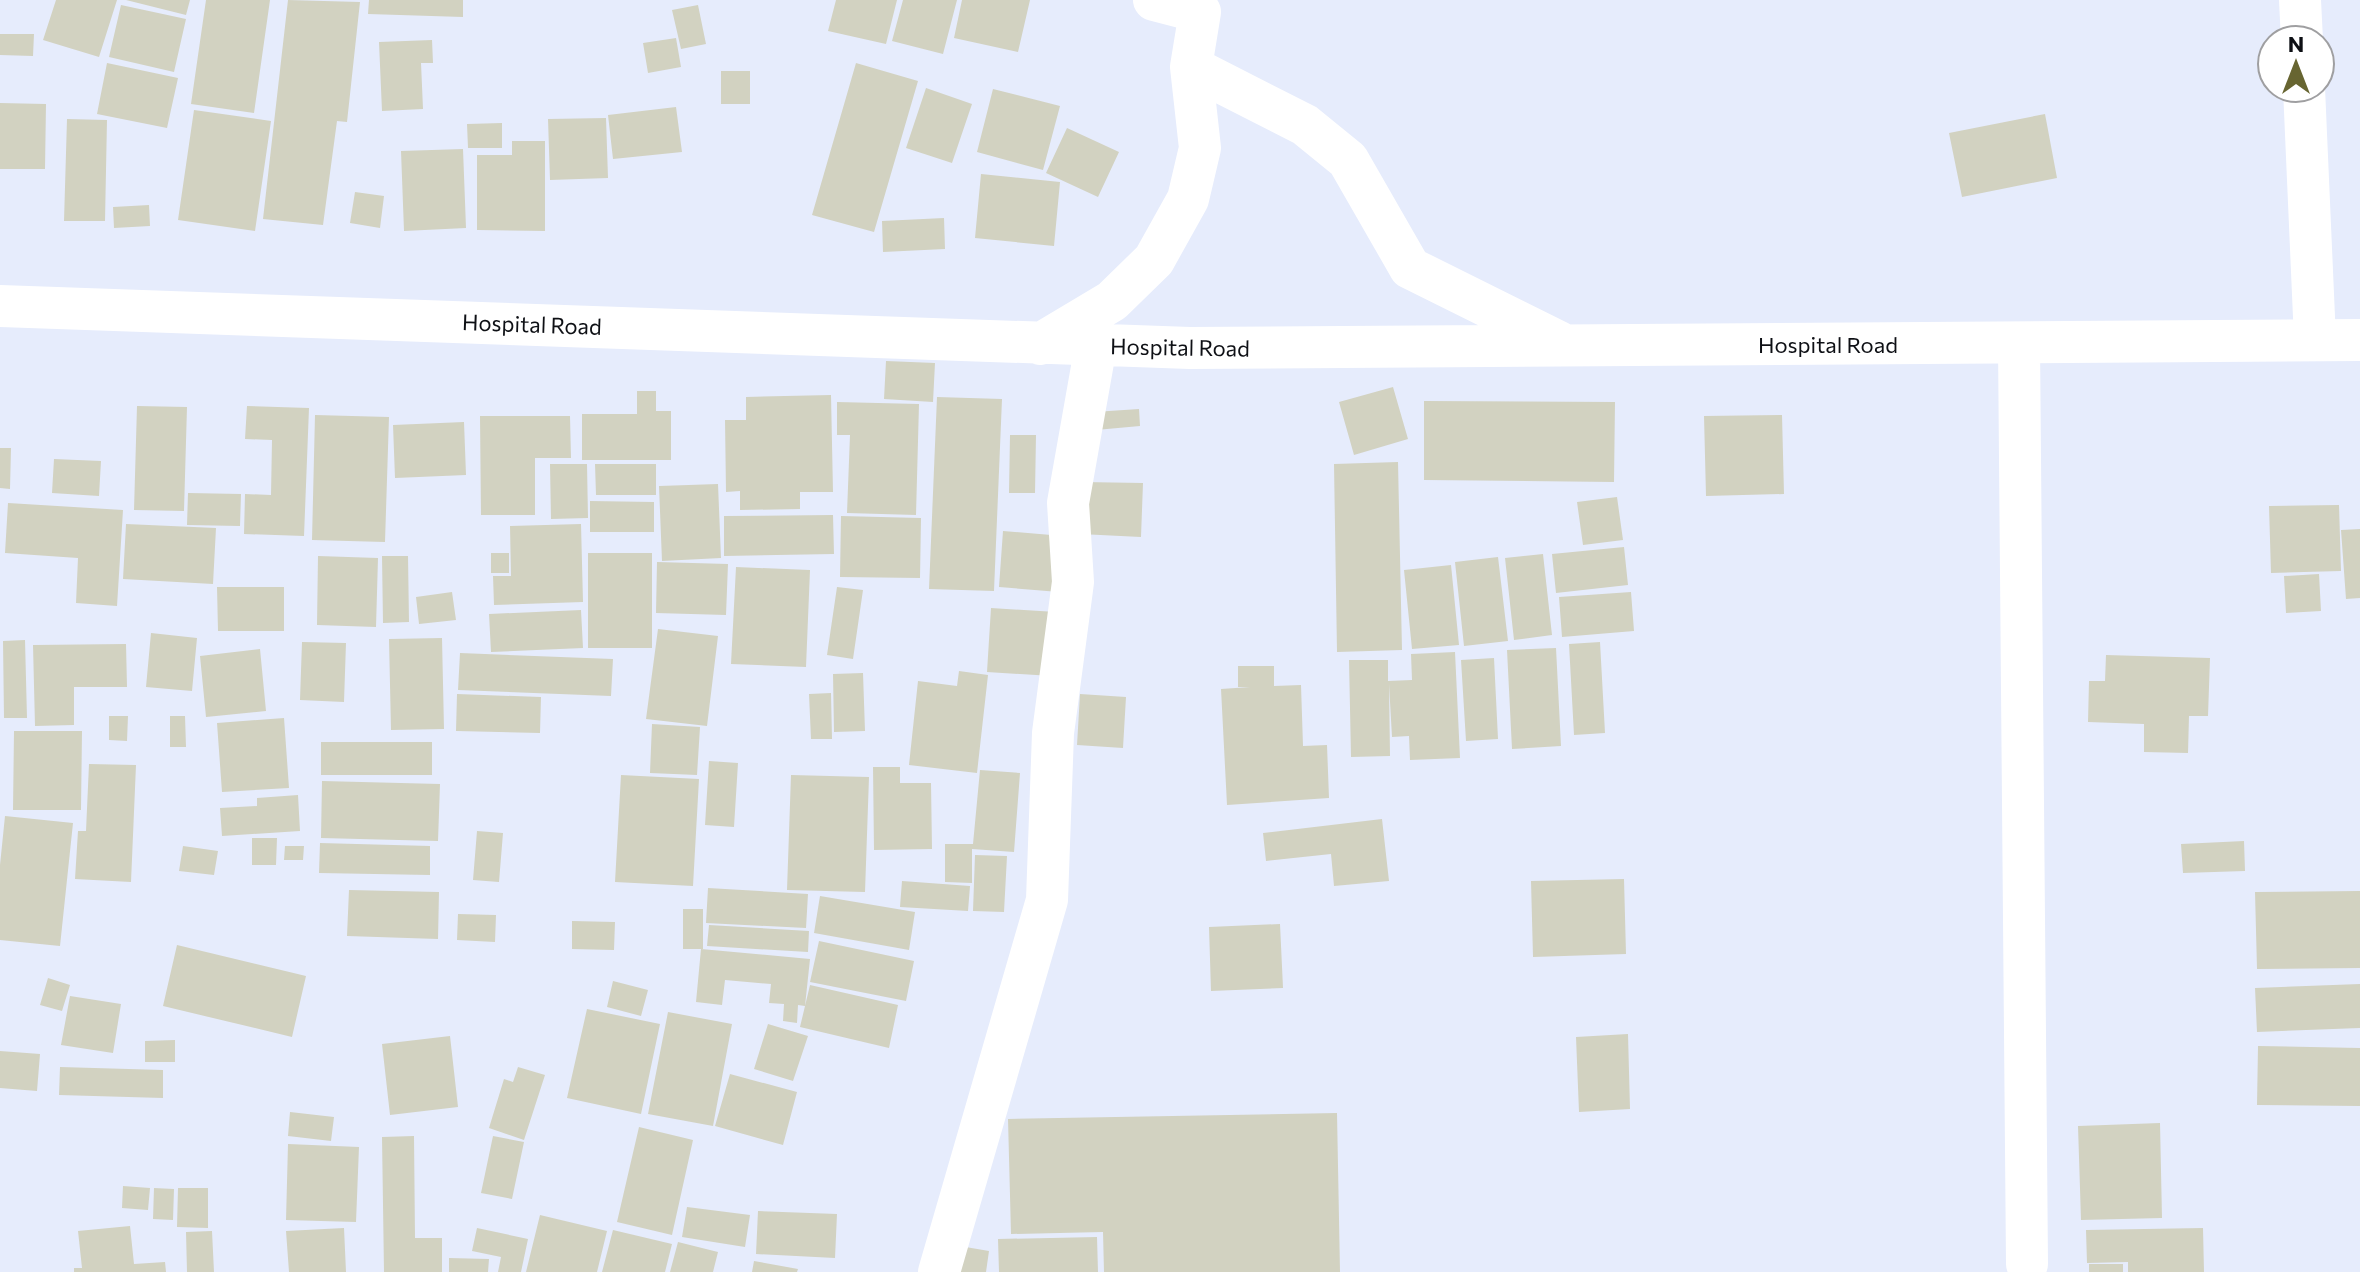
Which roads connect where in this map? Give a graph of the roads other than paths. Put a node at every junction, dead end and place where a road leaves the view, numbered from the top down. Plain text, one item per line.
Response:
1 (1154, 0) edge
2 (2300, 0) edge
3 (1202, 6) edge
4 (2301, 24) edge
5 (1191, 67) junction
6 (2305, 104) edge
7 (0, 306) edge
8 (2315, 340) junction
9 (2360, 340) edge
10 (2019, 343) junction
11 (1040, 344) junction
12 (1096, 345) junction
13 (1567, 345) junction
14 (2027, 1264) dead end
15 (939, 1272) edge

1 - 3 street
2 - 4 street
3 - 5 street
5 - 11 street
5 - 13 street
6 - 8 street
7 - 11 street, Hospital Road
8 - 9 street, Hospital Road
8 - 10 street, Hospital Road
10 - 13 street, Hospital Road
10 - 14 street
11 - 12 street, Hospital Road
12 - 13 street, Hospital Road
12 - 15 street

